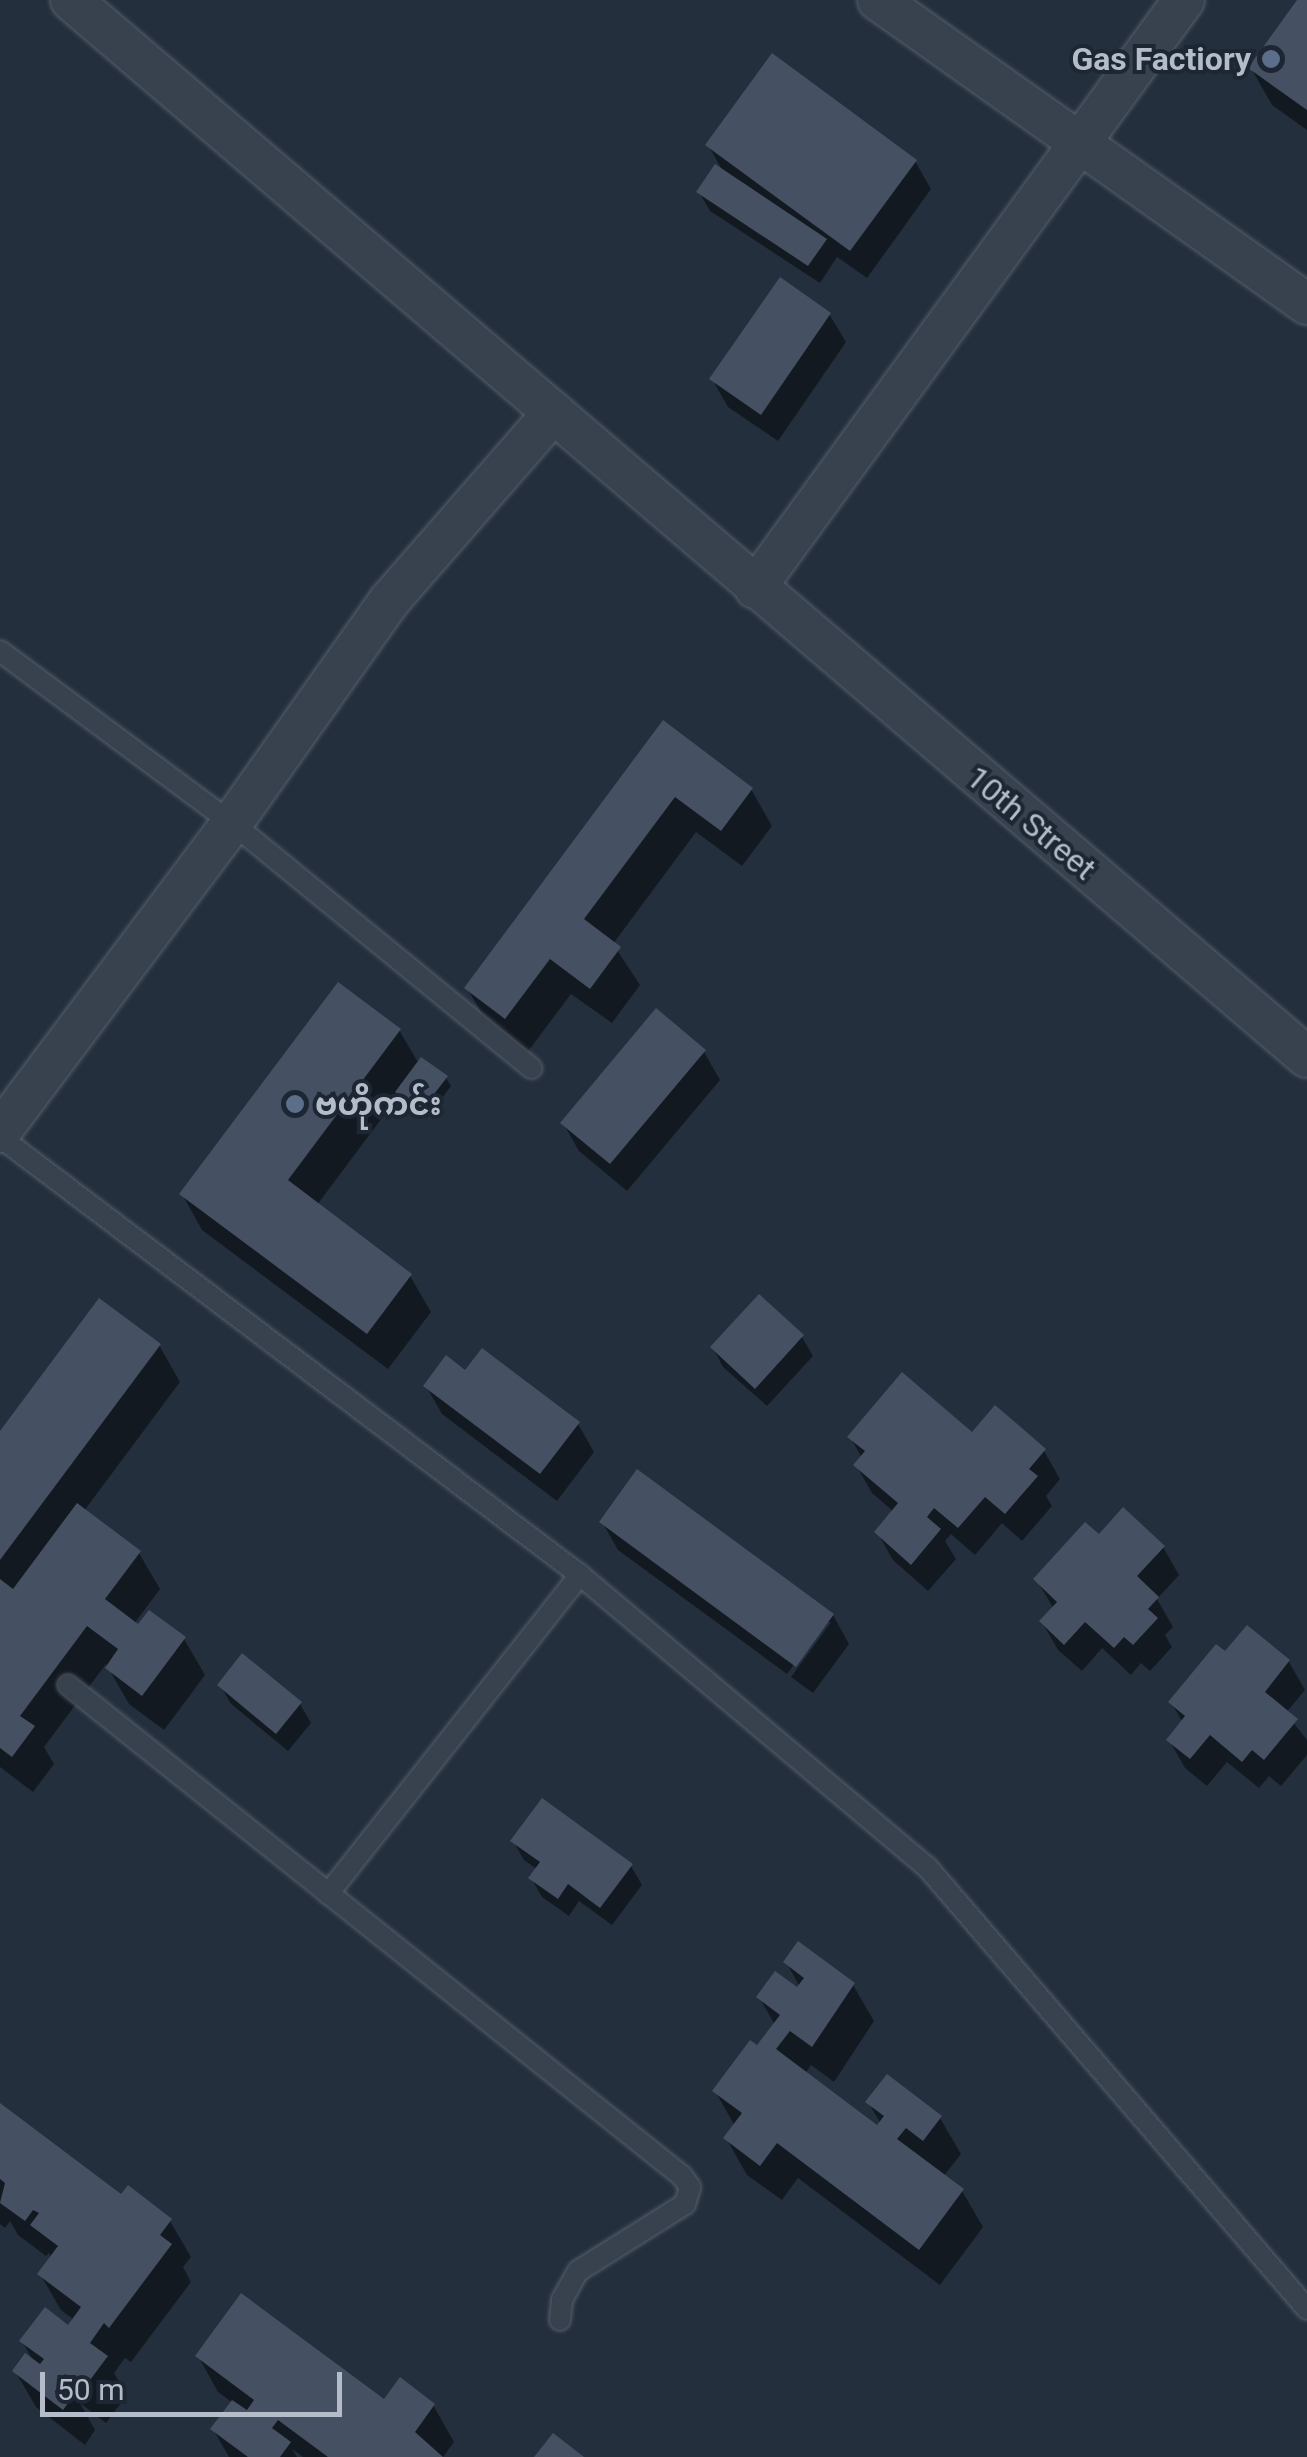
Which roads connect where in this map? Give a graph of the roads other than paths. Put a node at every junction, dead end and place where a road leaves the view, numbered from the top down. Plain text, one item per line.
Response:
1 (71, 0) edge
2 (878, 0) edge
3 (1184, 0) edge
4 (1082, 142) junction
5 (1307, 304) edge
6 (554, 412) junction
7 (755, 588) junction
8 (0, 651) edge
9 (232, 823) junction
10 (1307, 1057) edge
11 (531, 1068) dead end
12 (0, 1135) edge
13 (580, 1576) junction
14 (68, 1685) dead end
15 (328, 1894) junction
16 (1307, 2308) edge
17 (560, 2320) dead end

1 - 6 street, 10th Street
2 - 4 street
3 - 4 street
4 - 5 street
4 - 7 street
6 - 7 street, 10th Street
6 - 9 street
7 - 10 street, 10th Street
8 - 9 lane
9 - 11 lane
9 - 12 street
12 - 13 lane
13 - 15 lane
13 - 16 lane
14 - 15 lane
15 - 17 lane

